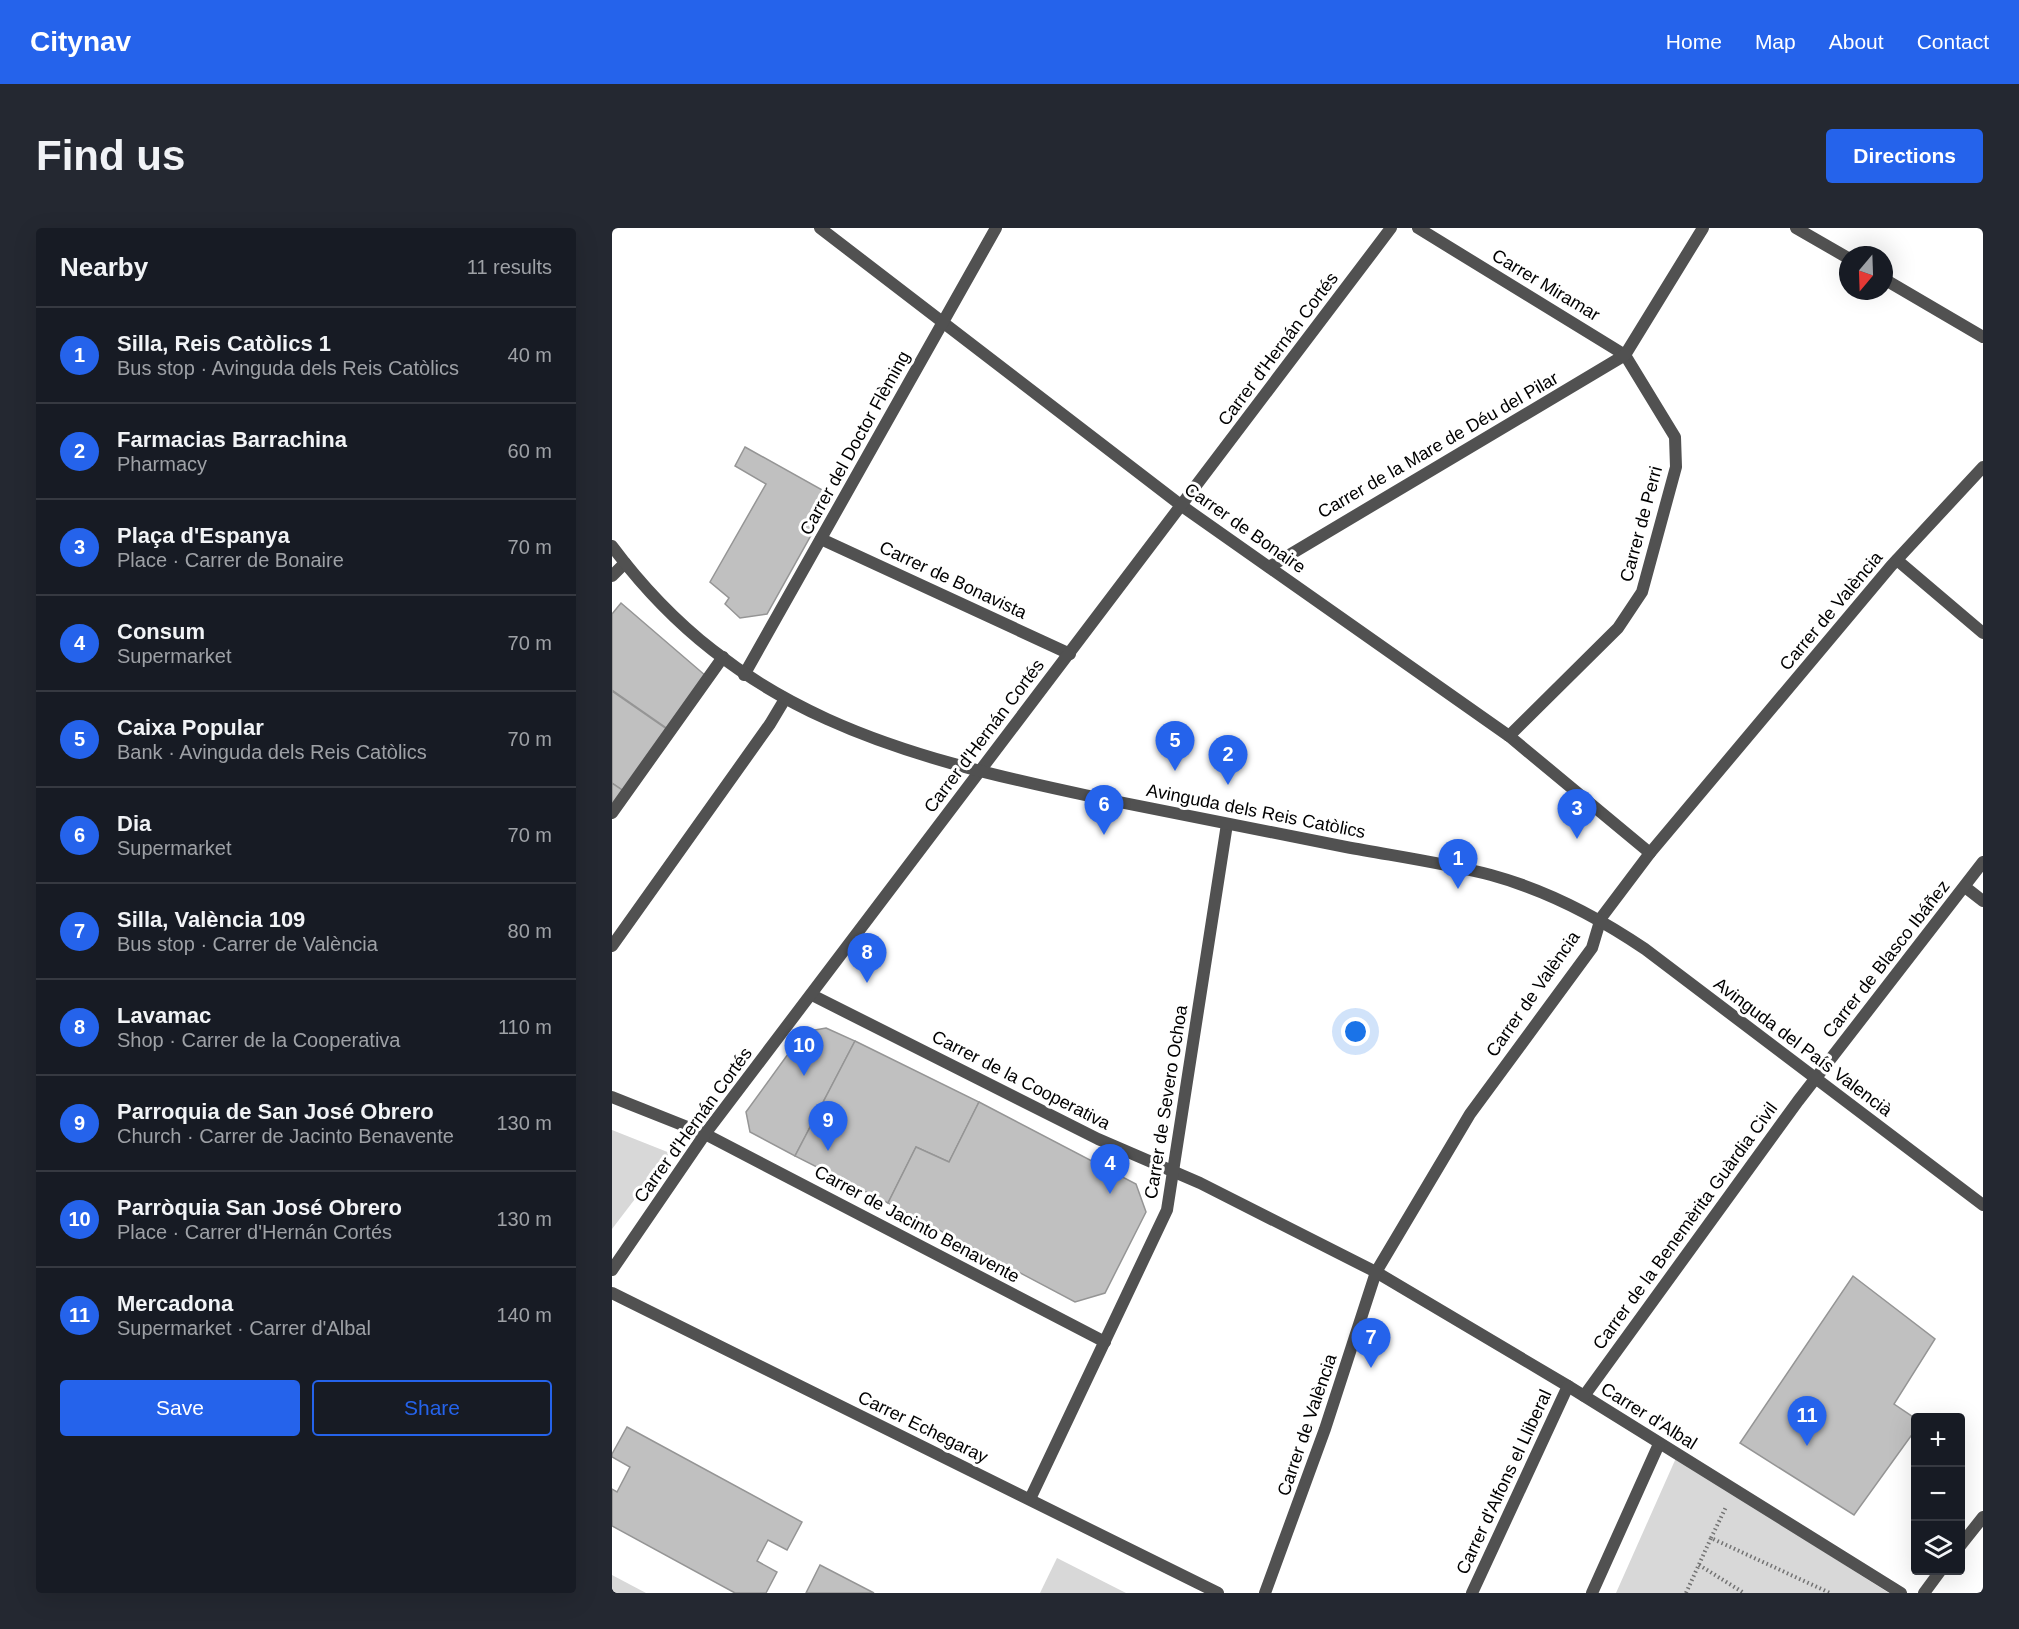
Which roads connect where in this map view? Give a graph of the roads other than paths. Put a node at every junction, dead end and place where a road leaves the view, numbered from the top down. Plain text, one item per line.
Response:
1 (820, 228) edge
2 (996, 228) edge
3 (1391, 228) edge
4 (1418, 228) edge
5 (1703, 228) edge
6 (1796, 228) edge
7 (1839, 253) edge
8 (1893, 284) edge
9 (942, 324) junction
10 (1983, 337) edge
11 (1625, 355) junction
12 (1983, 467) edge
13 (1182, 506) junction
14 (821, 539) junction
15 (612, 546) edge
16 (1897, 560) junction
17 (625, 562) junction
18 (1269, 567) junction
19 (612, 576) edge
20 (1983, 633) edge
21 (1070, 654) junction
22 (723, 657) junction
23 (744, 675) junction
24 (785, 699) junction
25 (1509, 736) junction
26 (980, 772) junction
27 (612, 813) edge
28 (1227, 824) junction
29 (1650, 853) junction
30 (1983, 862) edge
31 (1965, 886) junction
32 (1983, 901) edge
33 (1600, 918) junction
34 (612, 946) edge
35 (812, 995) junction
36 (1816, 1079) junction
37 (612, 1096) edge
38 (705, 1134) junction
39 (1172, 1173) junction
40 (1983, 1205) edge
41 (612, 1270) edge
42 (1376, 1272) junction
43 (612, 1293) edge
44 (1105, 1342) junction
45 (1568, 1386) junction
46 (1584, 1396) junction
47 (1659, 1444) junction
48 (1030, 1500) junction
49 (1983, 1517) edge
50 (1965, 1540) edge
51 (1937, 1575) edge
52 (1218, 1593) edge
53 (1265, 1593) edge
54 (1472, 1593) edge
55 (1592, 1593) edge
56 (1901, 1593) edge
57 (1924, 1593) edge

1 - 9 street, Carrer de Bonaire
2 - 9 street, Carrer del Doctor Flèming
3 - 13 street, Carrer d'Hernán Cortés
4 - 11 street, Carrer Miramar
5 - 11 street
6 - 7 street
8 - 10 street
9 - 13 street, Carrer de Bonaire
9 - 14 street, Carrer del Doctor Flèming
11 - 18 street, Carrer de la Mare de Déu del Pilar
11 - 25 street, Carrer de Perri
12 - 16 street, Carrer de València
13 - 18 street, Carrer de Bonaire
13 - 21 street, Carrer d'Hernán Cortés
14 - 21 street, Carrer de Bonavista
14 - 23 street, Carrer del Doctor Flèming
15 - 17 street, Avinguda dels Reis Catòlics
16 - 20 street
16 - 29 street, Carrer de València
17 - 19 street
17 - 22 street, Avinguda dels Reis Catòlics
18 - 25 street, Carrer de Bonaire
21 - 26 street, Carrer d'Hernán Cortés
22 - 23 street, Avinguda dels Reis Catòlics
22 - 27 street
23 - 24 street, Avinguda dels Reis Catòlics
24 - 26 street, Avinguda dels Reis Catòlics
24 - 34 street
25 - 29 street, Carrer de Bonaire
26 - 28 street, Avinguda dels Reis Catòlics
26 - 35 street, Carrer d'Hernán Cortés
28 - 33 street, Avinguda dels Reis Catòlics
28 - 39 street, Carrer de Severo Ochoa
29 - 33 street, Carrer de València
30 - 31 street, Carrer de Blasco Ibáñez
31 - 32 street
31 - 36 street, Carrer de Blasco Ibáñez
33 - 36 street, Avinguda del País Valencià
33 - 42 street, Carrer de València
35 - 38 street, Carrer d'Hernán Cortés
35 - 39 street, Carrer de la Cooperativa
36 - 40 street, Avinguda del País Valencià
36 - 46 street, Carrer de la Benemèrita Guàrdia Civil
37 - 38 street, Carrer de Jacinto Benavente
38 - 41 street, Carrer d'Hernán Cortés
38 - 44 street, Carrer de Jacinto Benavente
39 - 42 street, Carrer de la Cooperativa
39 - 44 street, Carrer de Severo Ochoa
42 - 45 street, Carrer d'Albal
42 - 53 street, Carrer de València
43 - 48 street, Carrer Echegaray
44 - 48 street, Carrer de Severo Ochoa
45 - 46 street, Carrer d'Albal
45 - 54 street, Carrer d'Alfons el Lliberal
46 - 47 street, Carrer d'Albal
47 - 55 street
47 - 56 street, Carrer d'Albal
48 - 52 street, Carrer Echegaray
49 - 50 street
51 - 57 street

